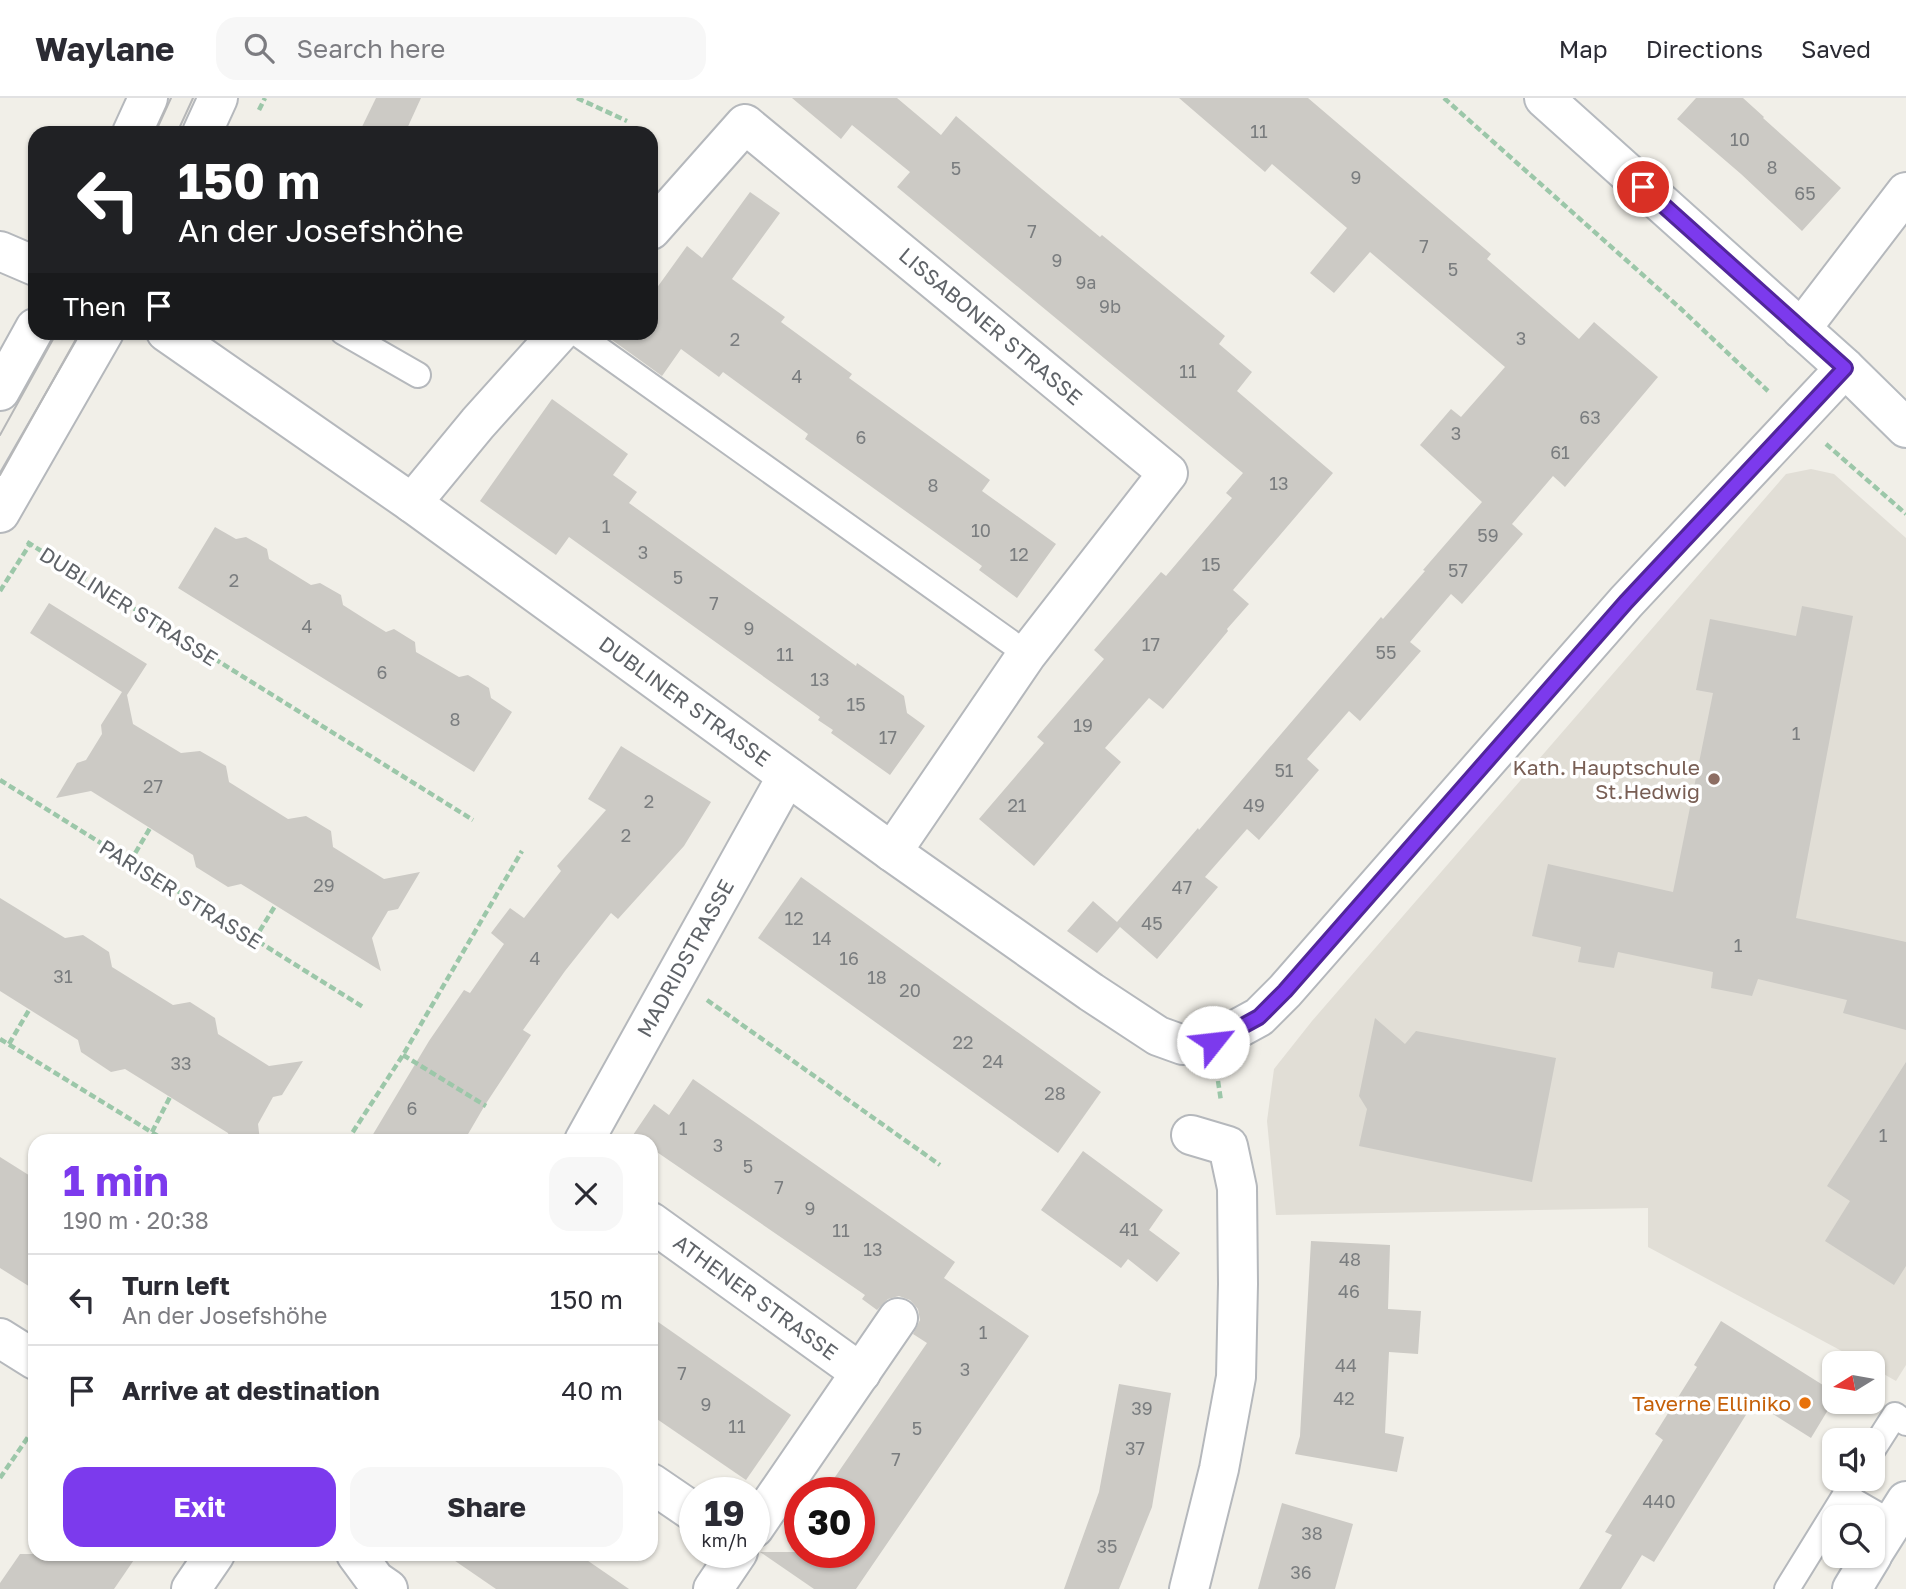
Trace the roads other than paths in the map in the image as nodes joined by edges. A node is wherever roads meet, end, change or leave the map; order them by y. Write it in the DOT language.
graph roads {
  1 [pos="148,98"];
  2 [pos="218,98"];
  3 [pos="1544,98"];
  4 [pos="135,126"];
  5 [pos="205,126"];
  6 [pos="1906,192"];
  7 [pos="658,222"];
  8 [pos="0,251"];
  9 [pos="28,263"];
  10 [pos="1801,329"];
  11 [pos="28,340"];
  12 [pos="100,340"];
  13 [pos="178,340"];
  14 [pos="357,340"];
  15 [pos="553,340"];
  16 [pos="586,340"];
  17 [pos="1845,368"];
  18 [pos="418,375"];
  19 [pos="0,391"];
  20 [pos="1906,428"];
  21 [pos="412,503"];
  22 [pos="10,525"];
  23 [pos="1027,654"];
  24 [pos="787,776"];
  25 [pos="892,852"];
  26 [pos="588,1134"];
  27 [pos="1191,1135"];
  28 [pos="658,1227"];
  29 [pos="898,1318"];
  30 [pos="0,1338"];
  31 [pos="28,1356"];
  32 [pos="860,1373"];
  33 [pos="1906,1423"];
  34 [pos="1885,1431"];
  35 [pos="658,1488"];
  36 [pos="1848,1491"];
  37 [pos="1858,1491"];
  38 [pos="679,1502"];
  39 [pos="770,1505"];
  40 [pos="1899,1512"];
  41 [pos="1885,1534"];
  42 [pos="210,1561"];
  43 [pos="361,1561"];
  44 [pos="727,1568"];
  45 [pos="1864,1568"];
  46 [pos="191,1589"];
  47 [pos="388,1589"];
  48 [pos="713,1589"];
  49 [pos="1189,1589"];
  50 [pos="1787,1589"];
  51 [pos="1852,1589"];
  1 -- 4 [label="street"];
  2 -- 5 [label="street"];
  3 -- 10 [label="street"];
  6 -- 10 [label="street"];
  7 -- 23 [label="street, LISSABONER STRASSE"];
  8 -- 9 [label="street"];
  10 -- 17 [label="street"];
  11 -- 19 [label="street"];
  12 -- 22 [label="street"];
  13 -- 21 [label="street, DUBLINER STRASSE"];
  14 -- 18 [label="lane"];
  15 -- 21 [label="street"];
  16 -- 23 [label="lane"];
  17 -- 20 [label="street"];
  17 -- 25 [label="street, DUBLINER STRASSE"];
  21 -- 24 [label="street, DUBLINER STRASSE"];
  23 -- 25 [label="street, LISSABONER STRASSE"];
  24 -- 25 [label="street, DUBLINER STRASSE"];
  24 -- 26 [label="street, MADRIDSTRASSE"];
  27 -- 49 [label="street"];
  28 -- 32 [label="street, ATHENER STRASSE"];
  29 -- 32 [label="street"];
  30 -- 31 [label="street"];
  32 -- 39 [label="street"];
  33 -- 34 [label="lane"];
  35 -- 38 [label="street"];
  36 -- 50 [label="lane"];
  37 -- 40 [label="lane"];
  40 -- 41 [label="street"];
  42 -- 46 [label="street"];
  43 -- 47 [label="street"];
  44 -- 48 [label="street"];
  45 -- 51 [label="street"];
}
